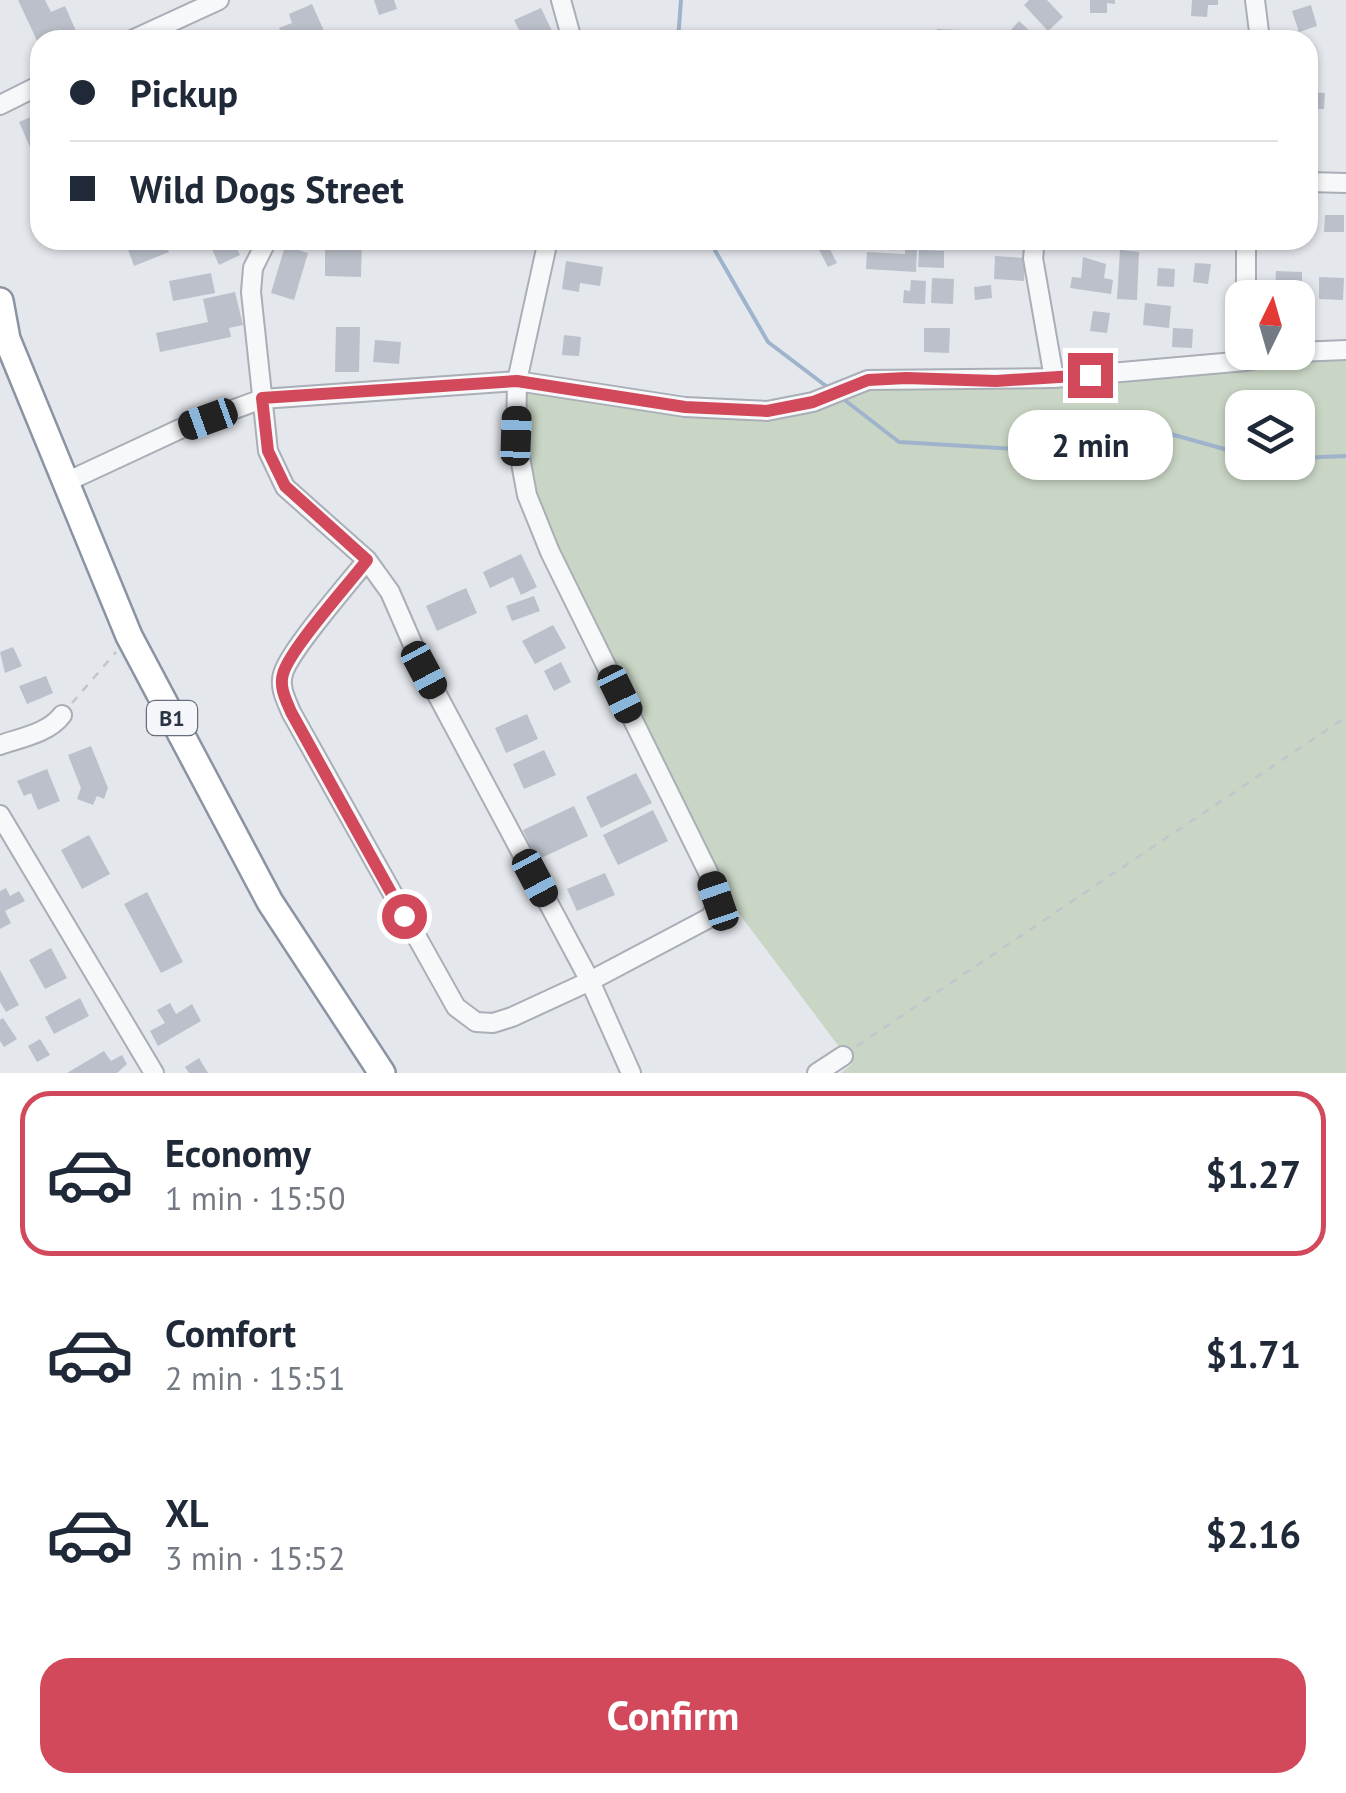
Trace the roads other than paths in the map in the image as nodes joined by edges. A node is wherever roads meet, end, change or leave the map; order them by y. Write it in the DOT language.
graph roads {
  1 [pos="219,0"];
  2 [pos="561,0"];
  3 [pos="1255,0"];
  4 [pos="154,30"];
  5 [pos="569,30"];
  6 [pos="1259,30"];
  7 [pos="30,90"];
  8 [pos="0,105"];
  9 [pos="1318,182"];
  10 [pos="1346,183"];
  11 [pos="260,250"];
  12 [pos="546,250"];
  13 [pos="1034,250"];
  14 [pos="1246,250"];
  15 [pos="1246,280"];
  16 [pos="0,301"];
  17 [pos="4,334"];
  18 [pos="1346,350"];
  19 [pos="1315,351"];
  20 [pos="1225,359"];
  21 [pos="1054,378"];
  22 [pos="517,381"];
  23 [pos="262,398"];
  24 [pos="64,483"];
  25 [pos="367,560"];
  26 [pos="62,715"];
  27 [pos="0,745"];
  28 [pos="0,815"];
  29 [pos="590,981"];
  30 [pos="843,1056"];
  31 [pos="154,1073"];
  32 [pos="382,1073"];
  33 [pos="631,1073"];
  34 [pos="817,1073"];
  1 -- 4 [label="street"];
  2 -- 5 [label="street"];
  3 -- 6 [label="street"];
  7 -- 8 [label="street"];
  9 -- 10 [label="street"];
  11 -- 23 [label="street"];
  12 -- 22 [label="street"];
  13 -- 21 [label="street"];
  14 -- 15 [label="street"];
  16 -- 17 [label="highway, B1"];
  17 -- 24 [label="highway, B1"];
  18 -- 19 [label="street"];
  20 -- 21 [label="street"];
  21 -- 22 [label="street"];
  22 -- 23 [label="street"];
  22 -- 29 [label="street"];
  23 -- 24 [label="street"];
  23 -- 25 [label="street"];
  24 -- 32 [label="highway, B1"];
  25 -- 29 [label="street"];
  25 -- 29 [label="street"];
  26 -- 27 [label="street"];
  28 -- 31 [label="street"];
  29 -- 33 [label="street"];
  30 -- 34 [label="street"];
}
